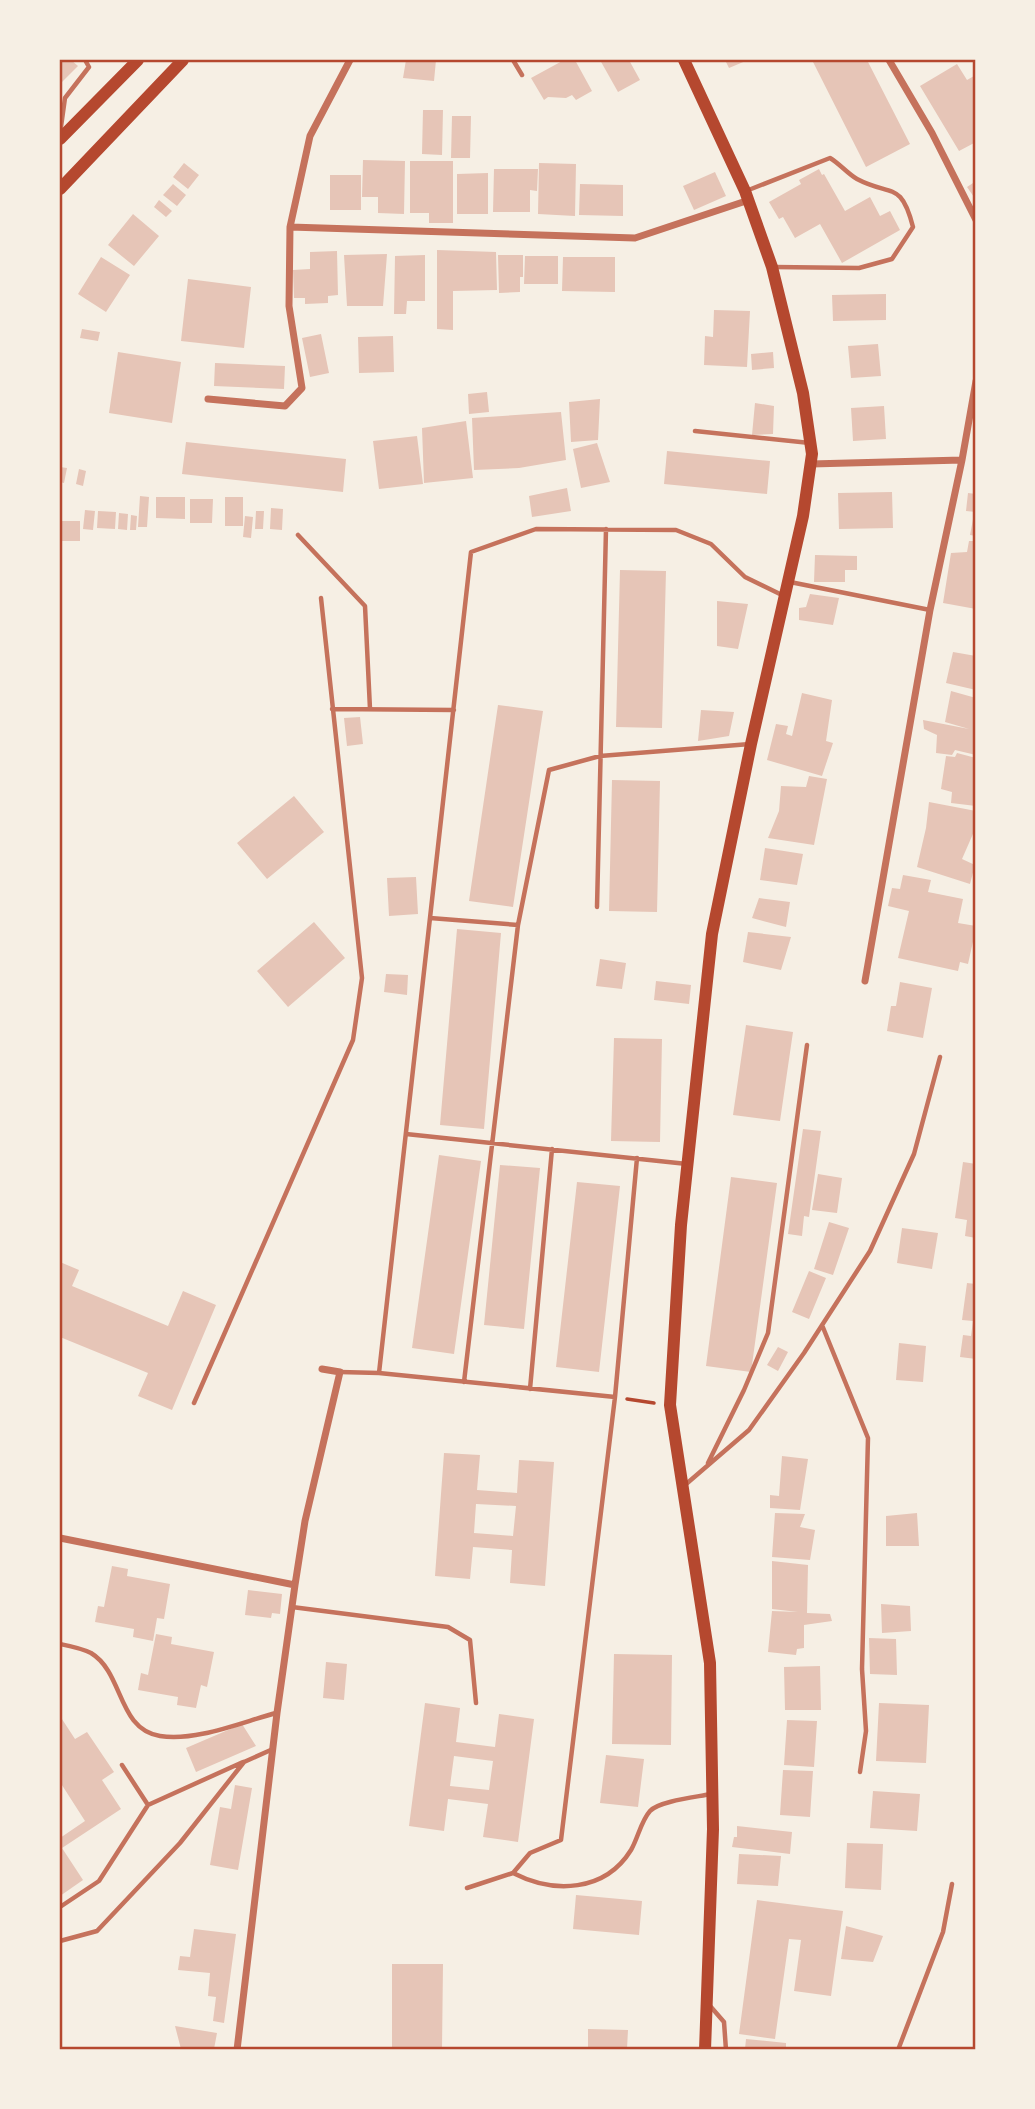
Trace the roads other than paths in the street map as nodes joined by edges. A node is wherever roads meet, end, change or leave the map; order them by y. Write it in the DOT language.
graph roads {
  1 [pos="85,60"];
  2 [pos="138,60"];
  3 [pos="183,60"];
  4 [pos="351,60"];
  5 [pos="513,60"];
  6 [pos="684,60"];
  7 [pos="889,60"];
  8 [pos="522,75"];
  9 [pos="60,139"];
  10 [pos="60,189"];
  11 [pos="747,195"];
  12 [pos="975,220"];
  13 [pos="290,227"];
  14 [pos="772,267"];
  15 [pos="975,381"];
  16 [pos="208,399"];
  17 [pos="695,431"];
  18 [pos="810,443"];
  19 [pos="962,460"];
  20 [pos="811,464"];
  21 [pos="606,529"];
  22 [pos="298,535"];
  23 [pos="789,581"];
  24 [pos="321,597"];
  25 [pos="785,597"];
  26 [pos="930,610"];
  27 [pos="332,709"];
  28 [pos="370,709"];
  29 [pos="454,710"];
  30 [pos="751,744"];
  31 [pos="600,755"];
  32 [pos="597,907"];
  33 [pos="430,918"];
  34 [pos="518,925"];
  35 [pos="865,981"];
  36 [pos="807,1045"];
  37 [pos="940,1057"];
  38 [pos="406,1134"];
  39 [pos="491,1143"];
  40 [pos="552,1149"];
  41 [pos="637,1158"];
  42 [pos="687,1164"];
  43 [pos="822,1325"];
  44 [pos="322,1368"];
  45 [pos="340,1372"];
  46 [pos="379,1373"];
  47 [pos="464,1382"];
  48 [pos="530,1389"];
  49 [pos="615,1398"];
  50 [pos="194,1403"];
  51 [pos="706,1467"];
  52 [pos="683,1487"];
  53 [pos="60,1538"];
  54 [pos="295,1585"];
  55 [pos="292,1607"];
  56 [pos="60,1644"];
  57 [pos="476,1703"];
  58 [pos="276,1713"];
  59 [pos="274,1748"];
  60 [pos="244,1762"];
  61 [pos="122,1765"];
  62 [pos="860,1772"];
  63 [pos="712,1794"];
  64 [pos="148,1804"];
  65 [pos="513,1873"];
  66 [pos="952,1884"];
  67 [pos="467,1888"];
  68 [pos="60,1907"];
  69 [pos="60,1941"];
  70 [pos="708,2003"];
  71 [pos="237,2049"];
  72 [pos="705,2049"];
  73 [pos="726,2049"];
  74 [pos="898,2049"];
  1 -- 9 [label="lane"];
  2 -- 9 [label="main road"];
  3 -- 10 [label="main road"];
  4 -- 13 [label="street"];
  5 -- 8 [label="lane"];
  6 -- 11 [label="main road"];
  7 -- 12 [label="street"];
  11 -- 13 [label="street"];
  11 -- 14 [label="main road"];
  11 -- 14 [label="lane"];
  13 -- 16 [label="street"];
  14 -- 18 [label="main road"];
  15 -- 19 [label="street"];
  17 -- 18 [label="lane"];
  18 -- 20 [label="main road"];
  19 -- 20 [label="street"];
  19 -- 26 [label="street"];
  20 -- 23 [label="main road"];
  21 -- 25 [label="lane"];
  21 -- 29 [label="lane"];
  21 -- 31 [label="lane"];
  22 -- 28 [label="lane"];
  23 -- 25 [label="main road"];
  23 -- 26 [label="lane"];
  24 -- 27 [label="lane"];
  25 -- 30 [label="main road"];
  26 -- 35 [label="street"];
  27 -- 28 [label="lane"];
  27 -- 50 [label="lane"];
  28 -- 29 [label="lane"];
  29 -- 33 [label="lane"];
  30 -- 31 [label="lane"];
  30 -- 42 [label="main road"];
  31 -- 32 [label="lane"];
  31 -- 34 [label="lane"];
  33 -- 34 [label="lane"];
  33 -- 38 [label="lane"];
  34 -- 39 [label="lane"];
  36 -- 51 [label="lane"];
  37 -- 43 [label="lane"];
  38 -- 39 [label="lane"];
  38 -- 46 [label="lane"];
  39 -- 40 [label="lane"];
  39 -- 47 [label="lane"];
  40 -- 41 [label="lane"];
  40 -- 48 [label="lane"];
  41 -- 42 [label="lane"];
  41 -- 49 [label="lane"];
  42 -- 52 [label="main road"];
  43 -- 51 [label="lane"];
  43 -- 62 [label="lane"];
  44 -- 45 [label="street"];
  45 -- 46 [label="lane"];
  45 -- 54 [label="street"];
  46 -- 47 [label="lane"];
  47 -- 48 [label="lane"];
  48 -- 49 [label="lane"];
  49 -- 65 [label="lane"];
  51 -- 52 [label="lane"];
  52 -- 63 [label="main road"];
  53 -- 54 [label="street"];
  54 -- 55 [label="street"];
  55 -- 57 [label="lane"];
  55 -- 58 [label="street"];
  56 -- 58 [label="lane"];
  58 -- 59 [label="street"];
  59 -- 60 [label="lane"];
  59 -- 71 [label="street"];
  60 -- 64 [label="lane"];
  60 -- 69 [label="lane"];
  61 -- 64 [label="lane"];
  63 -- 65 [label="lane"];
  63 -- 70 [label="main road"];
  64 -- 68 [label="lane"];
  65 -- 67 [label="lane"];
  66 -- 74 [label="lane"];
  70 -- 72 [label="main road"];
  70 -- 73 [label="lane"];
}
